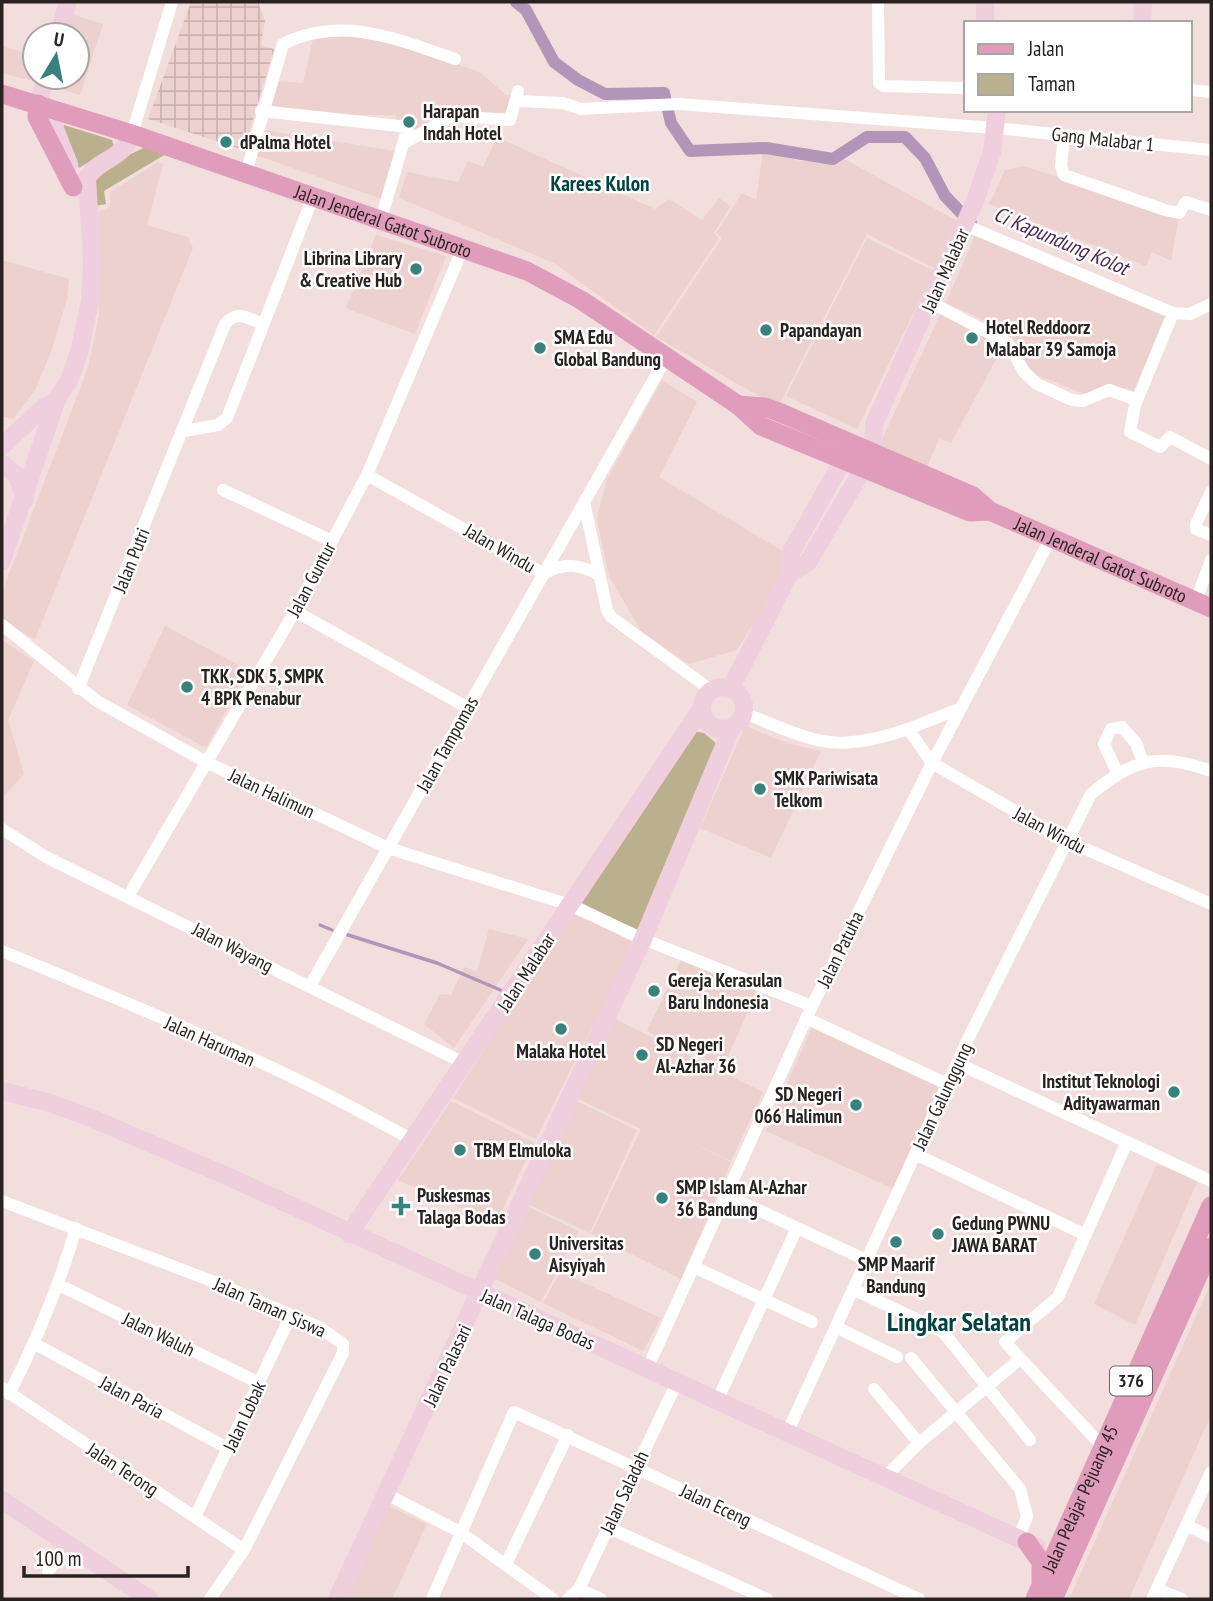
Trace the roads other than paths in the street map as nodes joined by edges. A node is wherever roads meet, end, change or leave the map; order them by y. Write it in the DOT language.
graph roads {
  1 [pos="68,2"];
  2 [pos="172,2"];
  3 [pos="863,2"];
  4 [pos="985,2"];
  5 [pos="1143,2"];
  6 [pos="878,3"];
  7 [pos="62,21"];
  8 [pos="985,21"];
  9 [pos="1142,21"];
  10 [pos="455,60"];
  11 [pos="964,88"];
  12 [pos="1192,90"];
  13 [pos="44,91"];
  14 [pos="1211,92"];
  15 [pos="2,94"];
  16 [pos="42,105"];
  17 [pos="261,111"];
  18 [pos="996,119"];
  19 [pos="132,134"];
  20 [pos="1064,135"];
  21 [pos="404,143"];
  22 [pos="1211,150"];
  23 [pos="246,173"];
  24 [pos="73,187"];
  25 [pos="313,197"];
  26 [pos="1211,210"];
  27 [pos="381,219"];
  28 [pos="965,225"];
  29 [pos="463,248"];
  30 [pos="930,302"];
  31 [pos="1211,303"];
  32 [pos="1173,313"];
  33 [pos="262,324"];
  34 [pos="666,358"];
  35 [pos="58,396"];
  36 [pos="1137,400"];
  37 [pos="874,424"];
  38 [pos="184,431"];
  39 [pos="2,446"];
  40 [pos="848,452"];
  41 [pos="1210,454"];
  42 [pos="868,460"];
  43 [pos="2,463"];
  44 [pos="367,475"];
  45 [pos="223,490"];
  46 [pos="1211,492"];
  47 [pos="25,499"];
  48 [pos="584,502"];
  49 [pos="1211,535"];
  50 [pos="1051,538"];
  51 [pos="332,541"];
  52 [pos="1211,560"];
  53 [pos="2,561"];
  54 [pos="544,574"];
  55 [pos="789,574"];
  56 [pos="599,575"];
  57 [pos="1204,604"];
  58 [pos="295,611"];
  59 [pos="2,625"];
  60 [pos="78,688"];
  61 [pos="731,688"];
  62 [pos="711,690"];
  63 [pos="468,708"];
  64 [pos="702,708"];
  65 [pos="961,708"];
  66 [pos="744,713"];
  67 [pos="732,727"];
  68 [pos="908,729"];
  69 [pos="206,762"];
  70 [pos="1143,762"];
  71 [pos="932,763"];
  72 [pos="1211,771"];
  73 [pos="1117,772"];
  74 [pos="2,829"];
  75 [pos="1065,841"];
  76 [pos="388,848"];
  77 [pos="129,895"];
  78 [pos="1211,904"];
  79 [pos="570,905"];
  80 [pos="643,939"];
  81 [pos="2,951"];
  82 [pos="310,986"];
  83 [pos="809,1012"];
  84 [pos="957,1063"];
  85 [pos="466,1064"];
  86 [pos="947,1084"];
  87 [pos="2,1091"];
  88 [pos="414,1140"];
  89 [pos="1126,1144"];
  90 [pos="915,1154"];
  91 [pos="1211,1181"];
  92 [pos="726,1195"];
  93 [pos="2,1201"];
  94 [pos="1211,1206"];
  95 [pos="76,1228"];
  96 [pos="797,1228"];
  97 [pos="349,1234"];
  98 [pos="1086,1235"];
  99 [pos="1211,1247"];
  100 [pos="866,1260"];
  101 [pos="694,1267"];
  102 [pos="59,1286"];
  103 [pos="853,1289"];
  104 [pos="480,1293"];
  105 [pos="764,1299"];
  106 [pos="291,1315"];
  107 [pos="812,1322"];
  108 [pos="836,1327"];
  109 [pos="35,1344"];
  110 [pos="897,1357"];
  111 [pos="912,1358"];
  112 [pos="1020,1359"];
  113 [pos="647,1368"];
  114 [pos="677,1382"];
  115 [pos="259,1383"];
  116 [pos="986,1388"];
  117 [pos="874,1389"];
  118 [pos="5,1391"];
  119 [pos="717,1401"];
  120 [pos="957,1412"];
  121 [pos="787,1433"];
  122 [pos="568,1435"];
  123 [pos="1030,1440"];
  124 [pos="919,1443"];
  125 [pos="1102,1446"];
  126 [pos="229,1449"];
  127 [pos="636,1468"];
  128 [pos="1211,1472"];
  129 [pos="884,1478"];
  130 [pos="388,1495"];
  131 [pos="2,1500"];
  132 [pos="195,1517"];
  133 [pos="1186,1525"];
  134 [pos="607,1527"];
  135 [pos="1064,1531"];
  136 [pos="460,1532"];
  137 [pos="1211,1537"];
  138 [pos="1023,1540"];
  139 [pos="66,1545"];
  140 [pos="244,1550"];
  141 [pos="1061,1560"];
  142 [pos="506,1564"];
  143 [pos="48,1572"];
  144 [pos="579,1589"];
  145 [pos="1155,1594"];
  146 [pos="1043,1595"];
  147 [pos="149,1599"];
  148 [pos="210,1599"];
  149 [pos="337,1599"];
  150 [pos="432,1599"];
  151 [pos="553,1599"];
  152 [pos="568,1599"];
  153 [pos="601,1599"];
  154 [pos="767,1599"];
  155 [pos="919,1599"];
  156 [pos="1182,1599"];
  1 -- 7 [label="street"];
  2 -- 19 [label="street"];
  3 -- 6 [label="street"];
  4 -- 8 [label="street"];
  5 -- 9 [label="street"];
  6 -- 11 [label="street"];
  10 -- 17 [label="street"];
  12 -- 14 [label="street"];
  13 -- 16 [label="street"];
  15 -- 16 [label="main road, Jalan Jenderal Gatot Subroto"];
  16 -- 19 [label="main road, Jalan Jenderal Gatot Subroto"];
  16 -- 24 [label="main road"];
  17 -- 21 [label="street"];
  17 -- 23 [label="street"];
  18 -- 20 [label="street, Gang Malabar 1"];
  18 -- 21 [label="street, Gang Malabar 1"];
  18 -- 28 [label="street, Jalan Malabar"];
  19 -- 23 [label="main road, Jalan Jenderal Gatot Subroto"];
  19 -- 35 [label="street"];
  20 -- 22 [label="street, Gang Malabar 1"];
  20 -- 26 [label="street"];
  21 -- 27 [label="street"];
  23 -- 25 [label="main road, Jalan Jenderal Gatot Subroto"];
  24 -- 35 [label="street"];
  25 -- 27 [label="main road, Jalan Jenderal Gatot Subroto"];
  25 -- 33 [label="street"];
  27 -- 29 [label="main road, Jalan Jenderal Gatot Subroto"];
  28 -- 30 [label="street, Jalan Malabar"];
  28 -- 32 [label="street"];
  29 -- 34 [label="main road, Jalan Jenderal Gatot Subroto"];
  29 -- 44 [label="street, Jalan Guntur"];
  30 -- 36 [label="street"];
  30 -- 37 [label="street, Jalan Malabar"];
  31 -- 32 [label="street"];
  32 -- 36 [label="street"];
  33 -- 38 [label="street"];
  33 -- 38 [label="street, Jalan Putri"];
  34 -- 40 [label="main road, Jalan Jenderal Gatot Subroto"];
  34 -- 48 [label="street, Jalan Tampomas"];
  35 -- 39 [label="street"];
  35 -- 47 [label="street"];
  36 -- 41 [label="street"];
  37 -- 40 [label="street, Jalan Malabar"];
  37 -- 42 [label="street, Jalan Malabar"];
  38 -- 60 [label="street, Jalan Putri"];
  40 -- 42 [label="main road, Jalan Jenderal Gatot Subroto"];
  40 -- 55 [label="street, Jalan Malabar"];
  42 -- 50 [label="main road, Jalan Jenderal Gatot Subroto"];
  42 -- 55 [label="street, Jalan Malabar"];
  43 -- 47 [label="street"];
  44 -- 51 [label="street, Jalan Guntur"];
  44 -- 54 [label="street, Jalan Windu"];
  45 -- 51 [label="street"];
  46 -- 49 [label="street"];
  47 -- 53 [label="street"];
  48 -- 54 [label="street, Jalan Tampomas"];
  48 -- 56 [label="street"];
  50 -- 57 [label="main road, Jalan Jenderal Gatot Subroto"];
  50 -- 65 [label="street, Jalan Patuha"];
  51 -- 58 [label="street, Jalan Guntur"];
  52 -- 57 [label="street"];
  54 -- 56 [label="street, Jalan Windu"];
  54 -- 63 [label="street, Jalan Tampomas"];
  55 -- 61 [label="street, Jalan Malabar"];
  56 -- 62 [label="street"];
  58 -- 63 [label="street"];
  58 -- 69 [label="street, Jalan Guntur"];
  59 -- 60 [label="street, Jalan Halimun"];
  60 -- 69 [label="street, Jalan Halimun"];
  61 -- 62 [label="street"];
  61 -- 66 [label="street"];
  62 -- 64 [label="street"];
  63 -- 76 [label="street, Jalan Tampomas"];
  64 -- 67 [label="street"];
  64 -- 79 [label="street, Jalan Malabar"];
  65 -- 68 [label="street"];
  65 -- 71 [label="street, Jalan Patuha"];
  66 -- 67 [label="street"];
  66 -- 68 [label="street"];
  67 -- 80 [label="street"];
  68 -- 71 [label="street, Jalan Windu"];
  69 -- 76 [label="street, Jalan Halimun"];
  69 -- 77 [label="street, Jalan Guntur"];
  70 -- 72 [label="street, Jalan Galunggung"];
  70 -- 73 [label="street, Jalan Galunggung"];
  70 -- 73 [label="street"];
  71 -- 75 [label="street, Jalan Windu"];
  71 -- 83 [label="street, Jalan Patuha"];
  73 -- 75 [label="street, Jalan Galunggung"];
  74 -- 77 [label="street, Jalan Wayang"];
  75 -- 78 [label="street, Jalan Windu"];
  75 -- 84 [label="street, Jalan Galunggung"];
  76 -- 79 [label="street, Jalan Halimun"];
  76 -- 82 [label="street, Jalan Tampomas"];
  77 -- 82 [label="street, Jalan Wayang"];
  79 -- 80 [label="street, Jalan Halimun"];
  79 -- 85 [label="street, Jalan Malabar"];
  80 -- 83 [label="street, Jalan Halimun"];
  80 -- 104 [label="street, Jalan Palasari"];
  81 -- 88 [label="street, Jalan Haruman"];
  82 -- 85 [label="street, Jalan Wayang"];
  83 -- 86 [label="street, Jalan Halimun"];
  83 -- 92 [label="street, Jalan Patuha"];
  84 -- 86 [label="street, Jalan Galunggung"];
  84 -- 89 [label="street"];
  85 -- 88 [label="street, Jalan Malabar"];
  86 -- 90 [label="street, Jalan Galunggung"];
  87 -- 97 [label="street, Jalan Talaga Bodas"];
  88 -- 97 [label="street, Jalan Malabar"];
  89 -- 91 [label="street"];
  89 -- 98 [label="street"];
  90 -- 98 [label="street"];
  90 -- 100 [label="street, Jalan Galunggung"];
  92 -- 96 [label="street"];
  92 -- 101 [label="street, Jalan Patuha"];
  93 -- 95 [label="street, Jalan Taman Siswa"];
  94 -- 125 [label="main road, Jalan Pelajar Pejuang 45 / 376"];
  95 -- 102 [label="street"];
  95 -- 106 [label="street, Jalan Taman Siswa"];
  96 -- 100 [label="street"];
  96 -- 105 [label="street"];
  97 -- 104 [label="street, Jalan Talaga Bodas"];
  98 -- 112 [label="street"];
  99 -- 141 [label="main road, Jalan Pelajar Pejuang 45 / 376"];
  100 -- 103 [label="street, Jalan Galunggung"];
  101 -- 105 [label="street"];
  101 -- 113 [label="street, Jalan Patuha"];
  102 -- 109 [label="street"];
  102 -- 115 [label="street, Jalan Waluh"];
  103 -- 108 [label="street, Jalan Galunggung"];
  103 -- 116 [label="street"];
  104 -- 113 [label="street, Jalan Talaga Bodas"];
  104 -- 130 [label="street, Jalan Palasari"];
  105 -- 107 [label="street"];
  105 -- 119 [label="street"];
  106 -- 115 [label="street, Jalan Lobak"];
  106 -- 140 [label="street, Jalan Taman Siswa"];
  108 -- 110 [label="street"];
  108 -- 121 [label="street, Jalan Galunggung"];
  109 -- 118 [label="street"];
  109 -- 126 [label="street, Jalan Paria"];
  111 -- 120 [label="street"];
  112 -- 116 [label="street"];
  112 -- 125 [label="street"];
  113 -- 114 [label="street, Jalan Talaga Bodas"];
  114 -- 119 [label="street, Jalan Talaga Bodas"];
  114 -- 127 [label="street, Jalan Saladah"];
  115 -- 126 [label="street, Jalan Lobak"];
  116 -- 120 [label="street"];
  116 -- 123 [label="street"];
  117 -- 124 [label="street"];
  118 -- 132 [label="street, Jalan Terong"];
  119 -- 121 [label="street, Jalan Talaga Bodas"];
  120 -- 124 [label="street"];
  120 -- 138 [label="street"];
  121 -- 129 [label="street, Jalan Talaga Bodas"];
  122 -- 127 [label="street, Jalan Eceng"];
  122 -- 136 [label="street, Jalan Eceng"];
  122 -- 142 [label="street"];
  124 -- 129 [label="street"];
  125 -- 135 [label="main road, Jalan Pelajar Pejuang 45 / 376"];
  126 -- 132 [label="street, Jalan Lobak"];
  127 -- 134 [label="street, Jalan Saladah"];
  127 -- 155 [label="street, Jalan Eceng"];
  128 -- 133 [label="street"];
  129 -- 138 [label="street, Jalan Talaga Bodas"];
  130 -- 136 [label="street"];
  130 -- 149 [label="street, Jalan Palasari"];
  131 -- 139 [label="street"];
  132 -- 140 [label="street, Jalan Terong"];
  133 -- 137 [label="street"];
  133 -- 145 [label="street"];
  134 -- 144 [label="street, Jalan Saladah"];
  134 -- 154 [label="street"];
  135 -- 138 [label="main road"];
  135 -- 141 [label="main road, Jalan Pelajar Pejuang 45 / 376"];
  136 -- 142 [label="street"];
  136 -- 150 [label="street"];
  138 -- 141 [label="street, Jalan Talaga Bodas"];
  138 -- 146 [label="main road"];
  139 -- 143 [label="street"];
  139 -- 147 [label="street"];
  140 -- 148 [label="street, Jalan Taman Siswa"];
  141 -- 146 [label="main road, Jalan Pelajar Pejuang 45 / 376"];
  142 -- 151 [label="street"];
  144 -- 152 [label="street, Jalan Saladah"];
  144 -- 153 [label="street"];
  145 -- 156 [label="street"];
}
